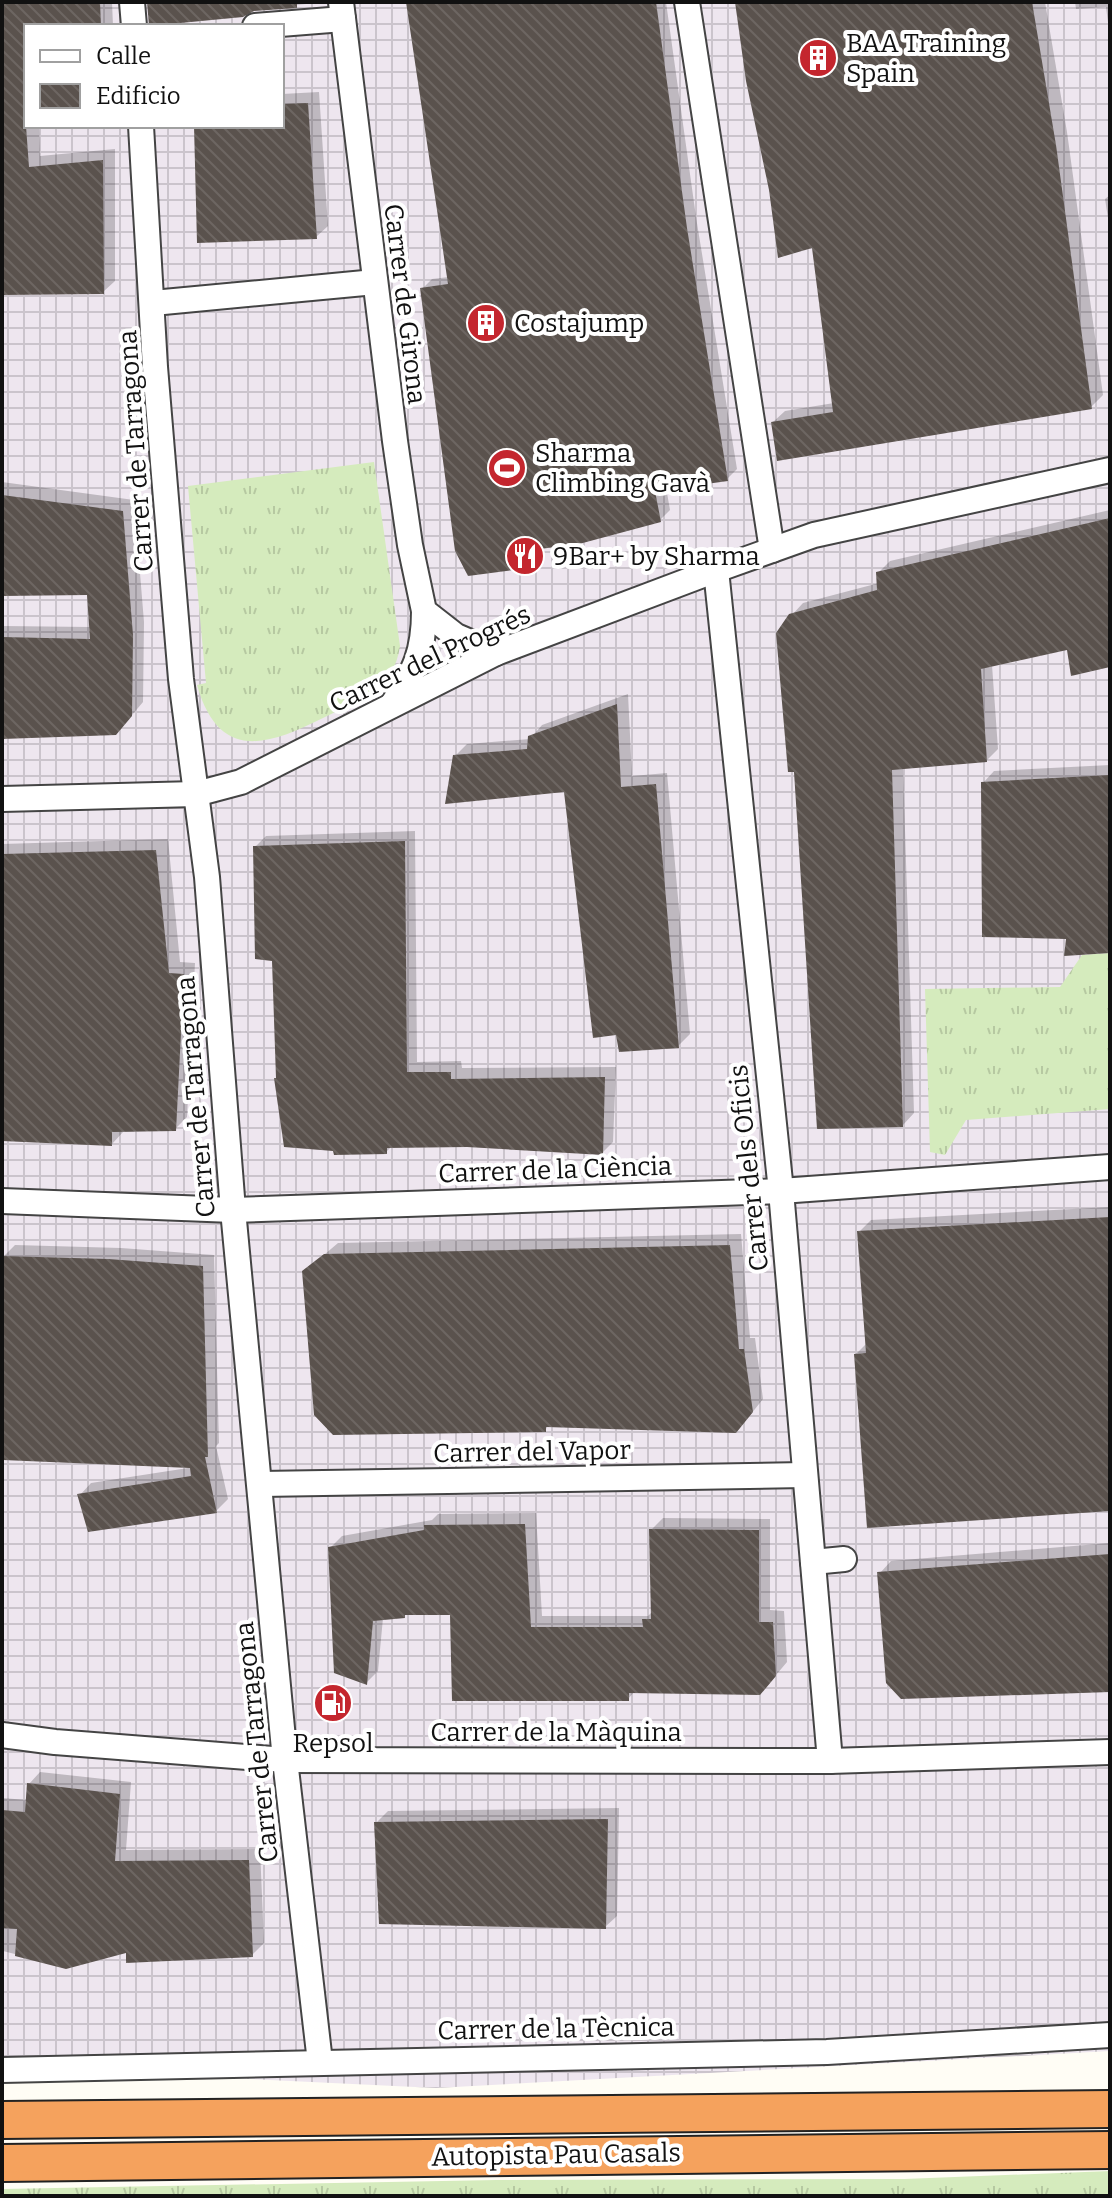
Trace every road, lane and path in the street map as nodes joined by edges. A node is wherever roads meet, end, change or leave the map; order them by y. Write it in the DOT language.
graph roads {
  1 [pos="132,2"];
  2 [pos="687,2"];
  3 [pos="342,10"];
  4 [pos="134,24"];
  5 [pos="266,24"];
  6 [pos="141,128"];
  7 [pos="375,282"];
  8 [pos="153,303"];
  9 [pos="1110,470"];
  10 [pos="772,550"];
  11 [pos="716,570"];
  12 [pos="424,611"];
  13 [pos="496,653"];
  14 [pos="392,705"];
  15 [pos="196,794"];
  16 [pos="2,799"];
  17 [pos="1110,1167"];
  18 [pos="781,1191"];
  19 [pos="2,1201"];
  20 [pos="233,1210"];
  21 [pos="805,1475"];
  22 [pos="261,1484"];
  23 [pos="844,1559"];
  24 [pos="813,1562"];
  25 [pos="2,1735"];
  26 [pos="1110,1752"];
  27 [pos="285,1760"];
  28 [pos="830,1761"];
  29 [pos="1110,2035"];
  30 [pos="320,2062"];
  31 [pos="2,2070"];
  32 [pos="1110,2109"];
  33 [pos="2,2120"];
  34 [pos="1110,2150"];
  35 [pos="2,2163"];
  1 -- 4 [label="street"];
  2 -- 10 [label="street"];
  3 -- 5 [label="street"];
  3 -- 7 [label="street, Carrer de Girona"];
  6 -- 8 [label="street, Carrer de Tarragona"];
  7 -- 8 [label="street"];
  7 -- 12 [label="street, Carrer de Girona"];
  8 -- 15 [label="street, Carrer de Tarragona"];
  9 -- 10 [label="street, Carrer del Progrés"];
  10 -- 11 [label="street, Carrer del Progrés"];
  11 -- 13 [label="street, Carrer del Progrés"];
  11 -- 18 [label="street, Carrer dels Oficis"];
  12 -- 13 [label="street"];
  12 -- 14 [label="street, Carrer de Girona"];
  13 -- 14 [label="street, Carrer del Progrés"];
  14 -- 15 [label="street, Carrer del Progrés"];
  15 -- 16 [label="street, Carrer del Progrés"];
  15 -- 20 [label="street, Carrer de Tarragona"];
  17 -- 18 [label="street, Carrer de la Ciència"];
  18 -- 20 [label="street, Carrer de la Ciència"];
  18 -- 21 [label="street, Carrer dels Oficis"];
  19 -- 20 [label="street, Carrer de la Ciència"];
  20 -- 22 [label="street, Carrer de Tarragona"];
  21 -- 22 [label="street, Carrer del Vapor"];
  21 -- 24 [label="street, Carrer dels Oficis"];
  22 -- 27 [label="street, Carrer de Tarragona"];
  23 -- 24 [label="street"];
  24 -- 28 [label="street, Carrer dels Oficis"];
  25 -- 27 [label="street, Carrer de la Màquina"];
  26 -- 28 [label="street, Carrer de la Màquina"];
  27 -- 28 [label="street, Carrer de la Màquina"];
  27 -- 30 [label="street, Carrer de Tarragona"];
  29 -- 30 [label="street, Carrer de la Tècnica"];
  30 -- 31 [label="street, Carrer de la Tècnica"];
  32 -- 33 [label="highway, Autopista Pau Casals"];
  34 -- 35 [label="highway, Autopista Pau Casals"];
}
